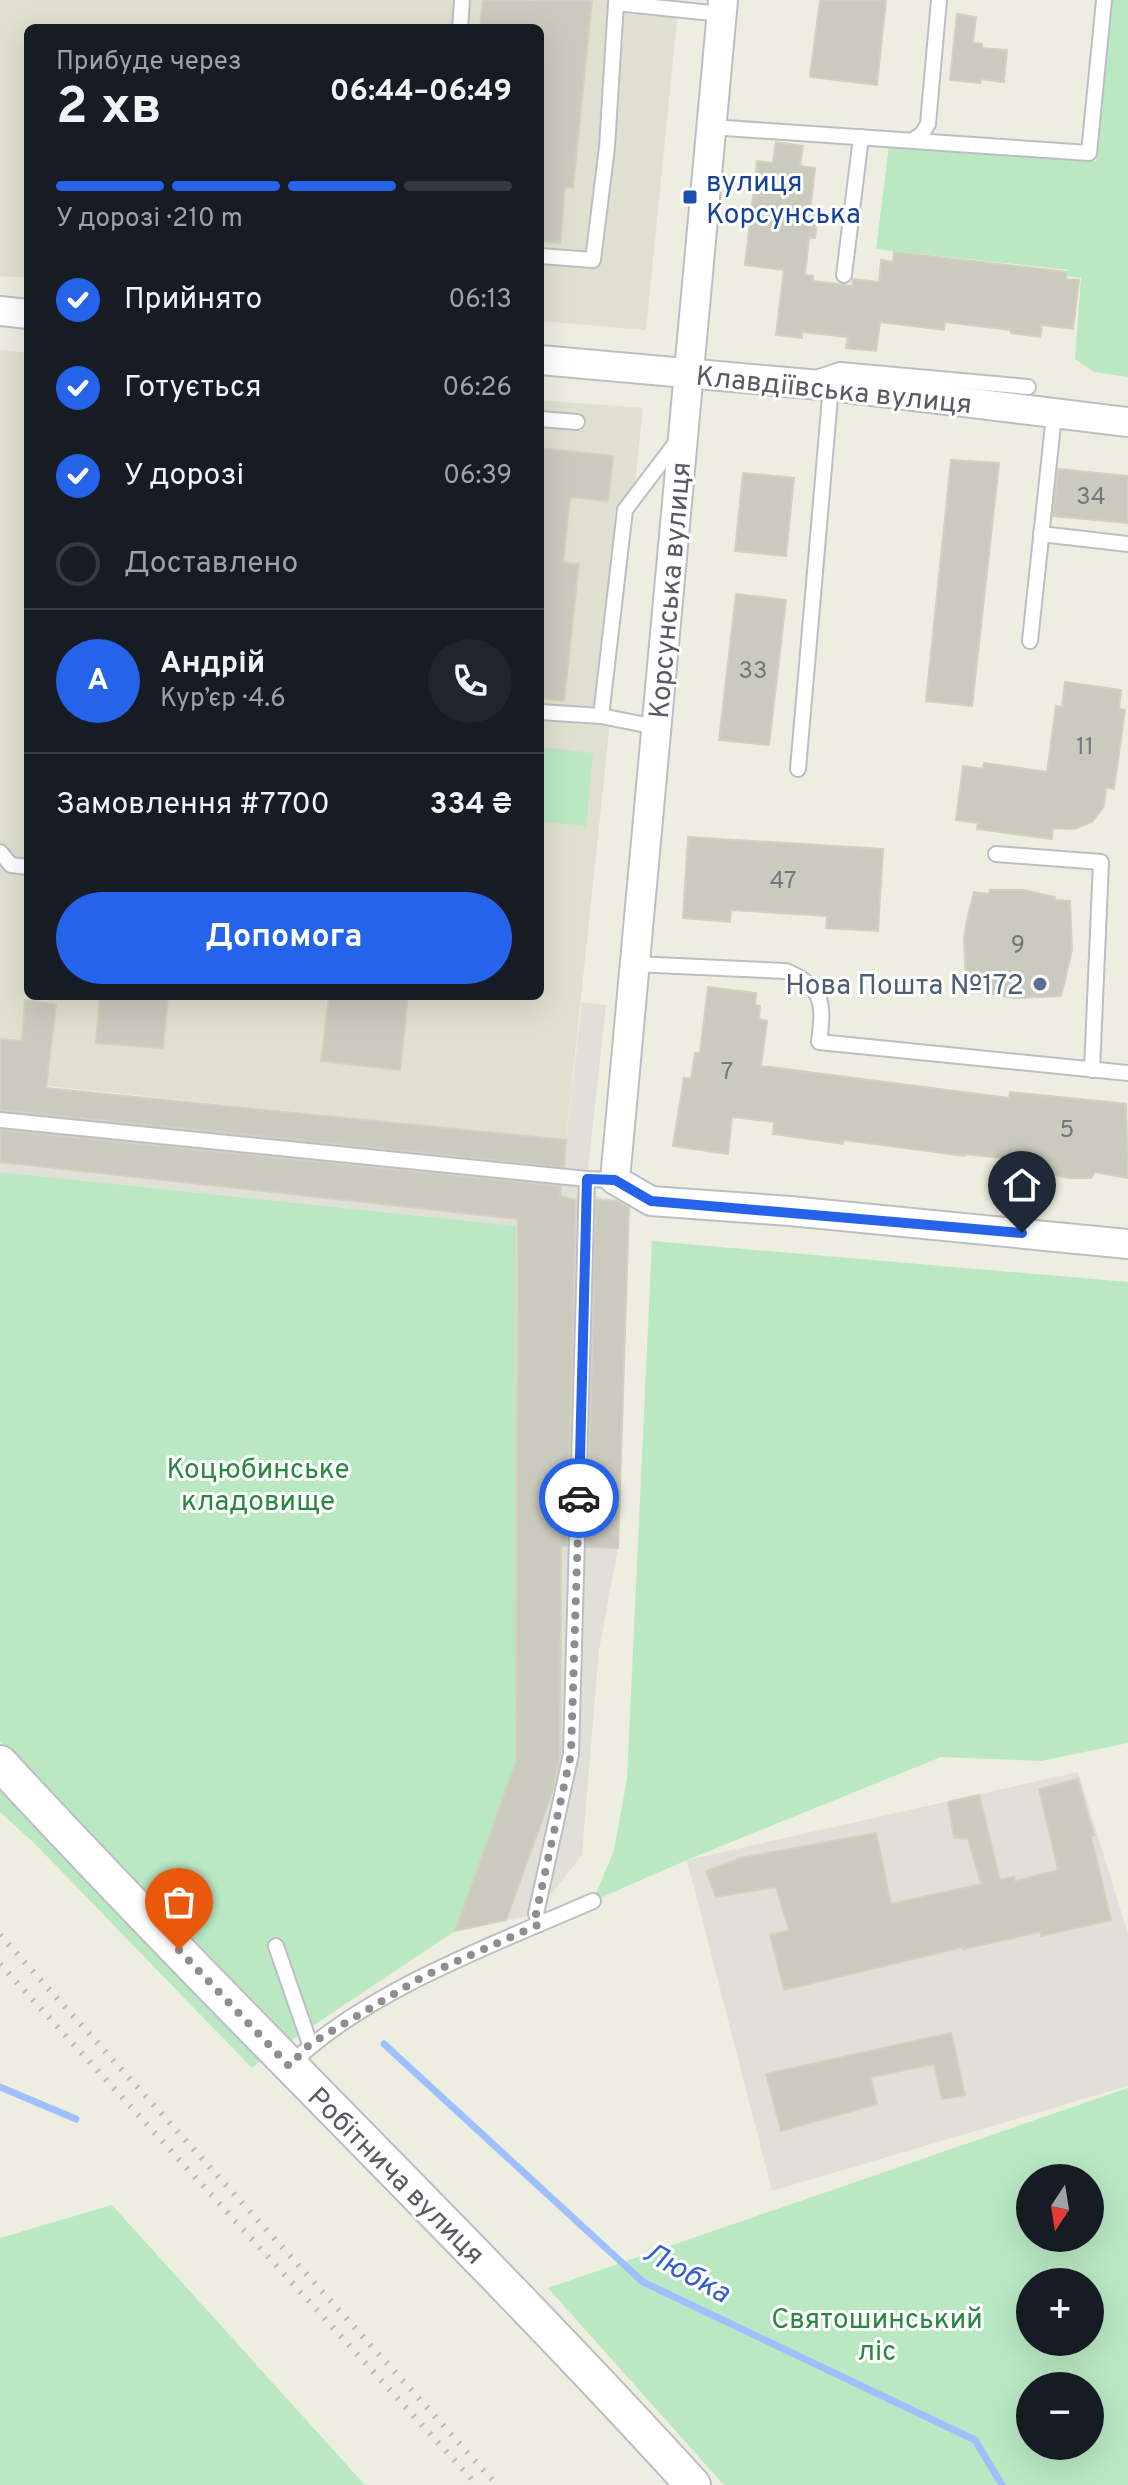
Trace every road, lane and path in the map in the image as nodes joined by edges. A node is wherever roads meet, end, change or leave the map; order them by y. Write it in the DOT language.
graph roads {
  1 [pos="462,0"];
  2 [pos="939,0"];
  3 [pos="1104,0"];
  4 [pos="722,7"];
  5 [pos="460,24"];
  6 [pos="711,127"];
  7 [pos="861,137"];
  8 [pos="913,140"];
  9 [pos="544,256"];
  10 [pos="844,275"];
  11 [pos="0,311"];
  12 [pos="24,314"];
  13 [pos="544,360"];
  14 [pos="688,373"];
  15 [pos="800,384"];
  16 [pos="831,386"];
  17 [pos="1028,387"];
  18 [pos="1054,415"];
  19 [pos="544,419"];
  20 [pos="577,422"];
  21 [pos="1128,422"];
  22 [pos="683,433"];
  23 [pos="1041,534"];
  24 [pos="1128,544"];
  25 [pos="1030,641"];
  26 [pos="544,712"];
  27 [pos="601,716"];
  28 [pos="656,727"];
  29 [pos="798,769"];
  30 [pos="0,852"];
  31 [pos="996,854"];
  32 [pos="24,867"];
  33 [pos="635,964"];
  34 [pos="1092,1070"];
  35 [pos="1128,1073"];
  36 [pos="0,1120"];
  37 [pos="587,1179"];
  38 [pos="615,1180"];
  39 [pos="1128,1244"];
  40 [pos="0,1763"];
  41 [pos="593,1901"];
  42 [pos="540,1924"];
  43 [pos="276,1946"];
  44 [pos="300,2055"];
  45 [pos="693,2485"];
  1 -- 5 [label="lane"];
  2 -- 8 [label="lane"];
  3 -- 8 [label="lane"];
  4 -- 6 [label="street, Корсунська вулиця"];
  4 -- 9 [label="lane"];
  6 -- 7 [label="lane"];
  6 -- 14 [label="street, Корсунська вулиця"];
  7 -- 8 [label="lane"];
  7 -- 10 [label="lane"];
  11 -- 12 [label="street"];
  13 -- 14 [label="street, Клавдіївська вулиця"];
  14 -- 15 [label="street, Клавдіївська вулиця"];
  14 -- 22 [label="street, Корсунська вулиця"];
  15 -- 16 [label="street, Клавдіївська вулиця"];
  15 -- 17 [label="lane"];
  16 -- 18 [label="street, Клавдіївська вулиця"];
  16 -- 29 [label="lane"];
  18 -- 21 [label="street, Клавдіївська вулиця"];
  18 -- 23 [label="lane"];
  19 -- 20 [label="lane"];
  22 -- 27 [label="lane"];
  22 -- 28 [label="street, Корсунська вулиця"];
  23 -- 24 [label="lane"];
  23 -- 25 [label="lane"];
  26 -- 27 [label="lane"];
  27 -- 28 [label="lane"];
  28 -- 33 [label="street, Корсунська вулиця"];
  30 -- 32 [label="lane"];
  31 -- 34 [label="lane"];
  33 -- 34 [label="lane"];
  33 -- 38 [label="street, Корсунська вулиця"];
  34 -- 35 [label="lane"];
  36 -- 37 [label="lane"];
  37 -- 38 [label="lane"];
  37 -- 42 [label="lane"];
  38 -- 39 [label="street"];
  40 -- 44 [label="street, Робітнича вулиця"];
  41 -- 42 [label="lane"];
  42 -- 44 [label="lane"];
  43 -- 44 [label="lane"];
  44 -- 45 [label="street, Робітнича вулиця"];
}
